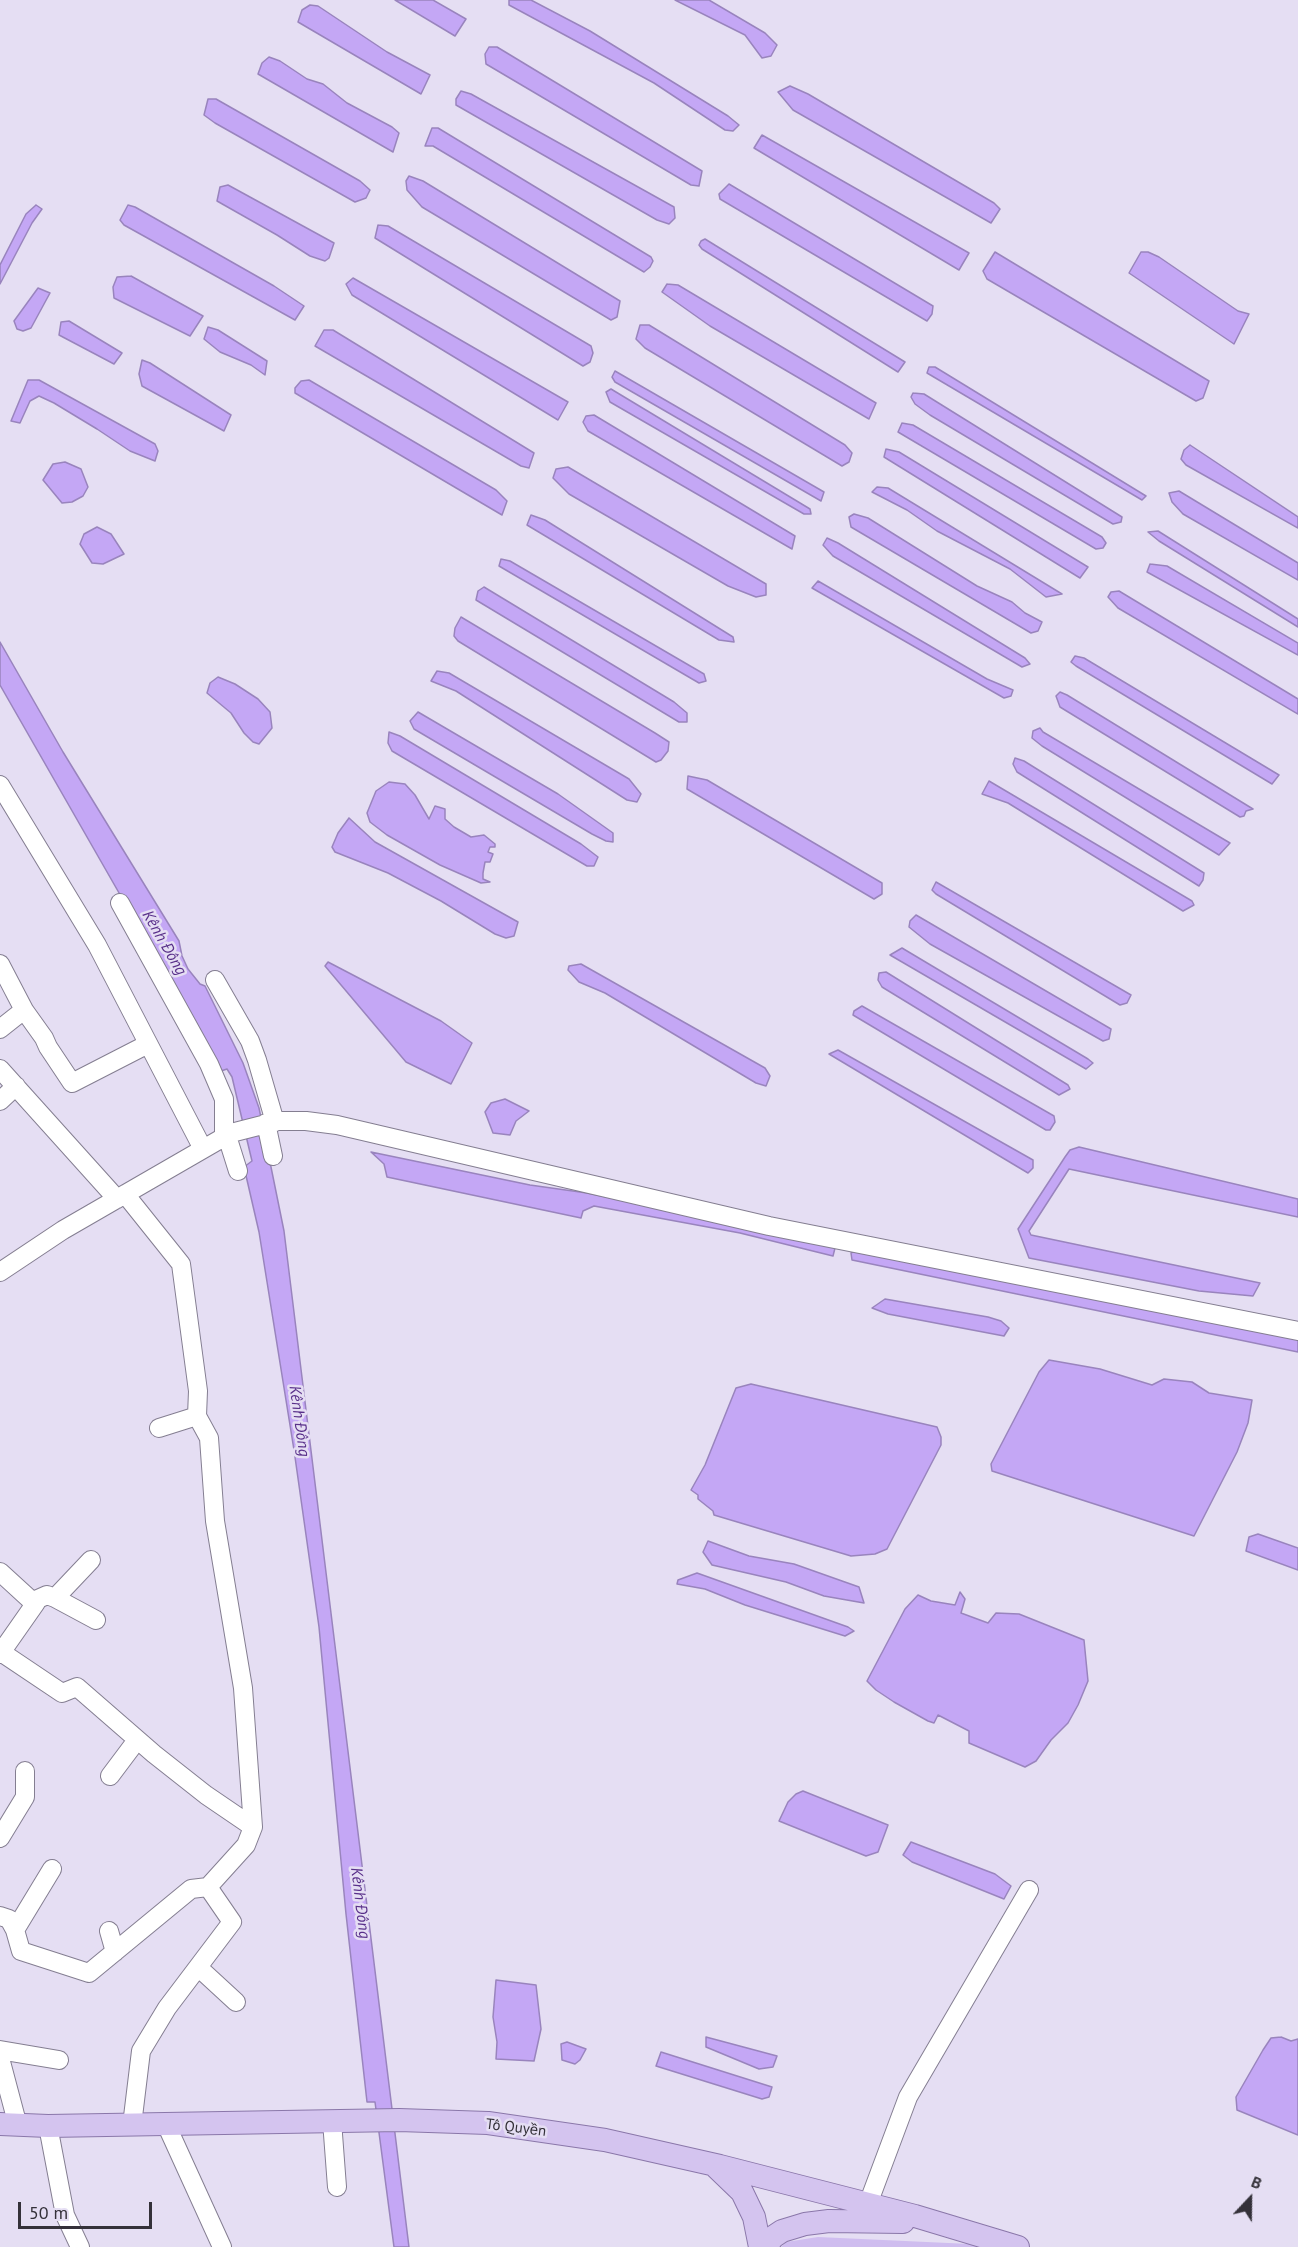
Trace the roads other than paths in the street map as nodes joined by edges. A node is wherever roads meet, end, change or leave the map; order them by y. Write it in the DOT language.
graph roads {
  1 [pos="0,785"];
  2 [pos="120,903"];
  3 [pos="0,964"];
  4 [pos="215,980"];
  5 [pos="24,1011"];
  6 [pos="0,1029"];
  7 [pos="148,1044"];
  8 [pos="0,1069"];
  9 [pos="16,1086"];
  10 [pos="0,1101"];
  11 [pos="270,1123"];
  12 [pos="227,1135"];
  13 [pos="203,1149"];
  14 [pos="273,1156"];
  15 [pos="238,1171"];
  16 [pos="121,1196"];
  17 [pos="0,1272"];
  18 [pos="1298,1331"];
  19 [pos="197,1416"];
  20 [pos="159,1428"];
  21 [pos="91,1560"];
  22 [pos="0,1572"];
  23 [pos="55,1598"];
  24 [pos="35,1604"];
  25 [pos="96,1620"];
  26 [pos="1,1653"];
  27 [pos="137,1740"];
  28 [pos="25,1771"];
  29 [pos="110,1776"];
  30 [pos="254,1827"];
  31 [pos="0,1838"];
  32 [pos="52,1869"];
  33 [pos="208,1887"];
  34 [pos="1029,1890"];
  35 [pos="0,1916"];
  36 [pos="15,1930"];
  37 [pos="109,1931"];
  38 [pos="115,1952"];
  39 [pos="198,1967"];
  40 [pos="236,2002"];
  41 [pos="0,2050"];
  42 [pos="0,2058"];
  43 [pos="59,2060"];
  44 [pos="339,2121"];
  45 [pos="166,2124"];
  46 [pos="9,2125"];
  47 [pos="132,2125"];
  48 [pos="48,2126"];
  49 [pos="711,2164"];
  50 [pos="338,2187"];
  51 [pos="868,2204"];
  52 [pos="941,2223"];
  53 [pos="80,2247"];
  54 [pos="222,2247"];
  55 [pos="760,2247"];
  56 [pos="766,2247"];
  57 [pos="1018,2247"];
  1 -- 7 [label="street"];
  2 -- 12 [label="street"];
  3 -- 5 [label="street"];
  4 -- 11 [label="street"];
  5 -- 6 [label="street"];
  5 -- 7 [label="street"];
  7 -- 13 [label="street"];
  8 -- 9 [label="street"];
  9 -- 10 [label="street"];
  9 -- 16 [label="street"];
  11 -- 12 [label="street"];
  11 -- 14 [label="street"];
  11 -- 18 [label="street"];
  12 -- 13 [label="street"];
  12 -- 15 [label="street"];
  13 -- 16 [label="street"];
  16 -- 17 [label="street"];
  16 -- 19 [label="street"];
  19 -- 20 [label="street"];
  19 -- 30 [label="street"];
  21 -- 23 [label="street"];
  22 -- 24 [label="street"];
  23 -- 24 [label="street"];
  23 -- 25 [label="street"];
  24 -- 26 [label="street"];
  26 -- 27 [label="street"];
  27 -- 29 [label="street"];
  27 -- 30 [label="street"];
  28 -- 31 [label="street"];
  30 -- 33 [label="street"];
  32 -- 36 [label="street"];
  33 -- 38 [label="street"];
  33 -- 39 [label="street"];
  34 -- 51 [label="street"];
  35 -- 36 [label="street"];
  36 -- 38 [label="street"];
  37 -- 38 [label="street"];
  39 -- 40 [label="street"];
  39 -- 47 [label="street"];
  41 -- 43 [label="street"];
  42 -- 46 [label="street"];
  44 -- 45 [label="main road, Tô Quyền"];
  44 -- 49 [label="main road, Tô Quyền"];
  44 -- 50 [label="street"];
  45 -- 47 [label="main road, Tô Quyền"];
  45 -- 54 [label="street"];
  46 -- 48 [label="main road, Tô Quyền"];
  47 -- 48 [label="main road, Tô Quyền"];
  48 -- 53 [label="street"];
  49 -- 51 [label="main road, Tô Quyền"];
  49 -- 55 [label="main road"];
  51 -- 52 [label="main road, Tô Quyền"];
  52 -- 56 [label="main road"];
  52 -- 57 [label="main road, Tô Quyền"];
}
